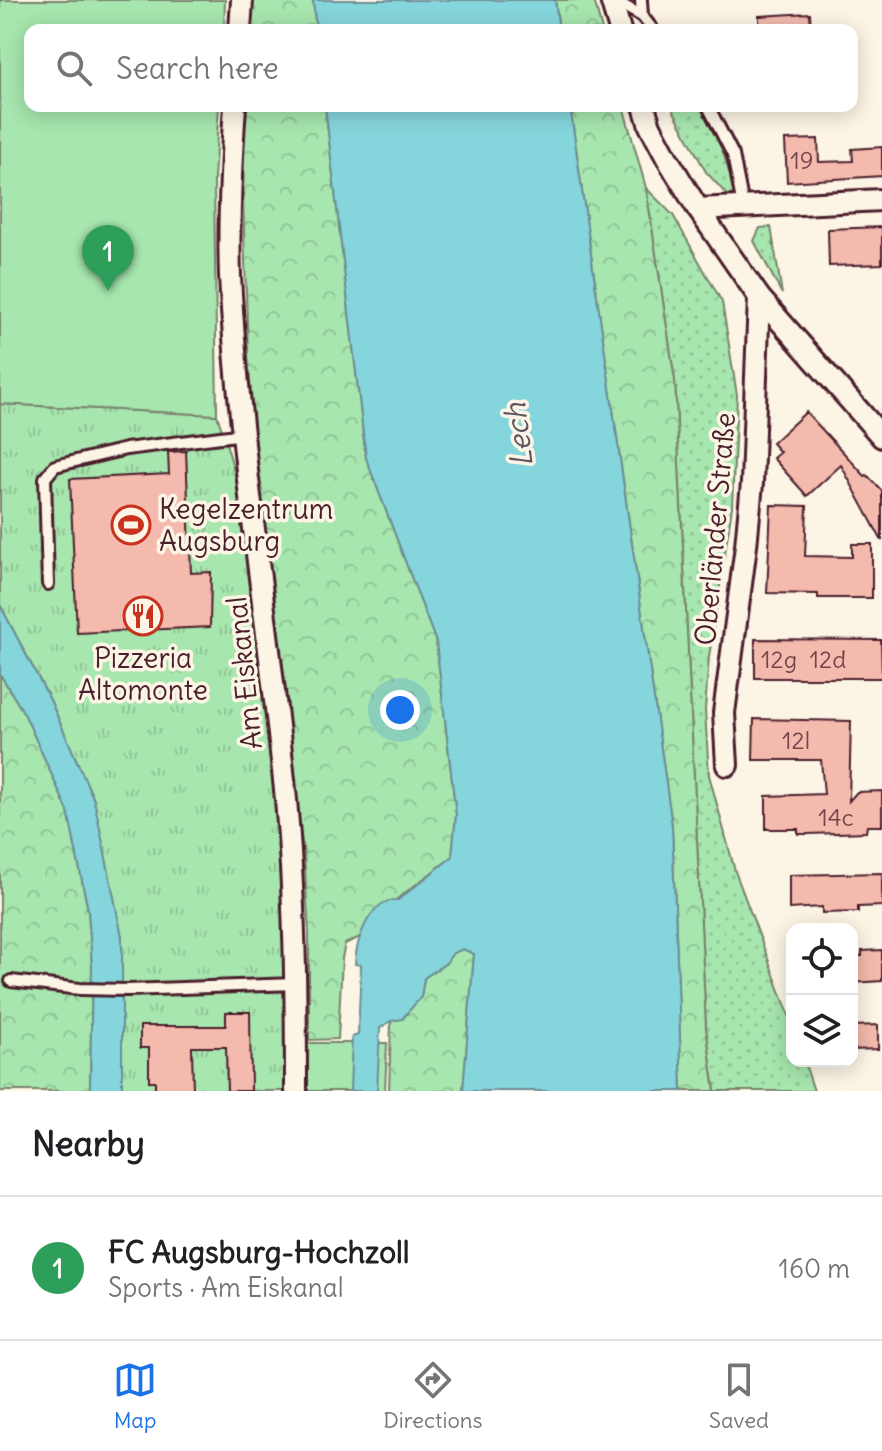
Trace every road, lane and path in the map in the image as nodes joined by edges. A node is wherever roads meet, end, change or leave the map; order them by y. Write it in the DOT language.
graph roads {
  1 [pos="242,0"];
  2 [pos="612,0"];
  3 [pos="641,0"];
  4 [pos="642,16"];
  5 [pos="240,24"];
  6 [pos="618,24"];
  7 [pos="648,24"];
  8 [pos="235,112"];
  9 [pos="646,112"];
  10 [pos="711,112"];
  11 [pos="882,200"];
  12 [pos="743,206"];
  13 [pos="698,209"];
  14 [pos="759,297"];
  15 [pos="244,434"];
  16 [pos="882,437"];
  17 [pos="48,584"];
  18 [pos="727,765"];
  19 [pos="11,981"];
  20 [pos="296,984"];
  21 [pos="296,1091"];
  1 -- 5 [label="street"];
  2 -- 4 [label="lane"];
  2 -- 6 [label="street"];
  3 -- 4 [label="lane"];
  4 -- 7 [label="lane"];
  8 -- 15 [label="street, Am Eiskanal"];
  9 -- 13 [label="street"];
  10 -- 12 [label="lane"];
  11 -- 12 [label="street"];
  12 -- 13 [label="street"];
  13 -- 14 [label="street"];
  14 -- 16 [label="street"];
  14 -- 18 [label="street, Oberländer Straße"];
  15 -- 17 [label="lane"];
  15 -- 20 [label="street, Am Eiskanal"];
  19 -- 20 [label="lane"];
  20 -- 21 [label="street, Am Eiskanal"];
}
